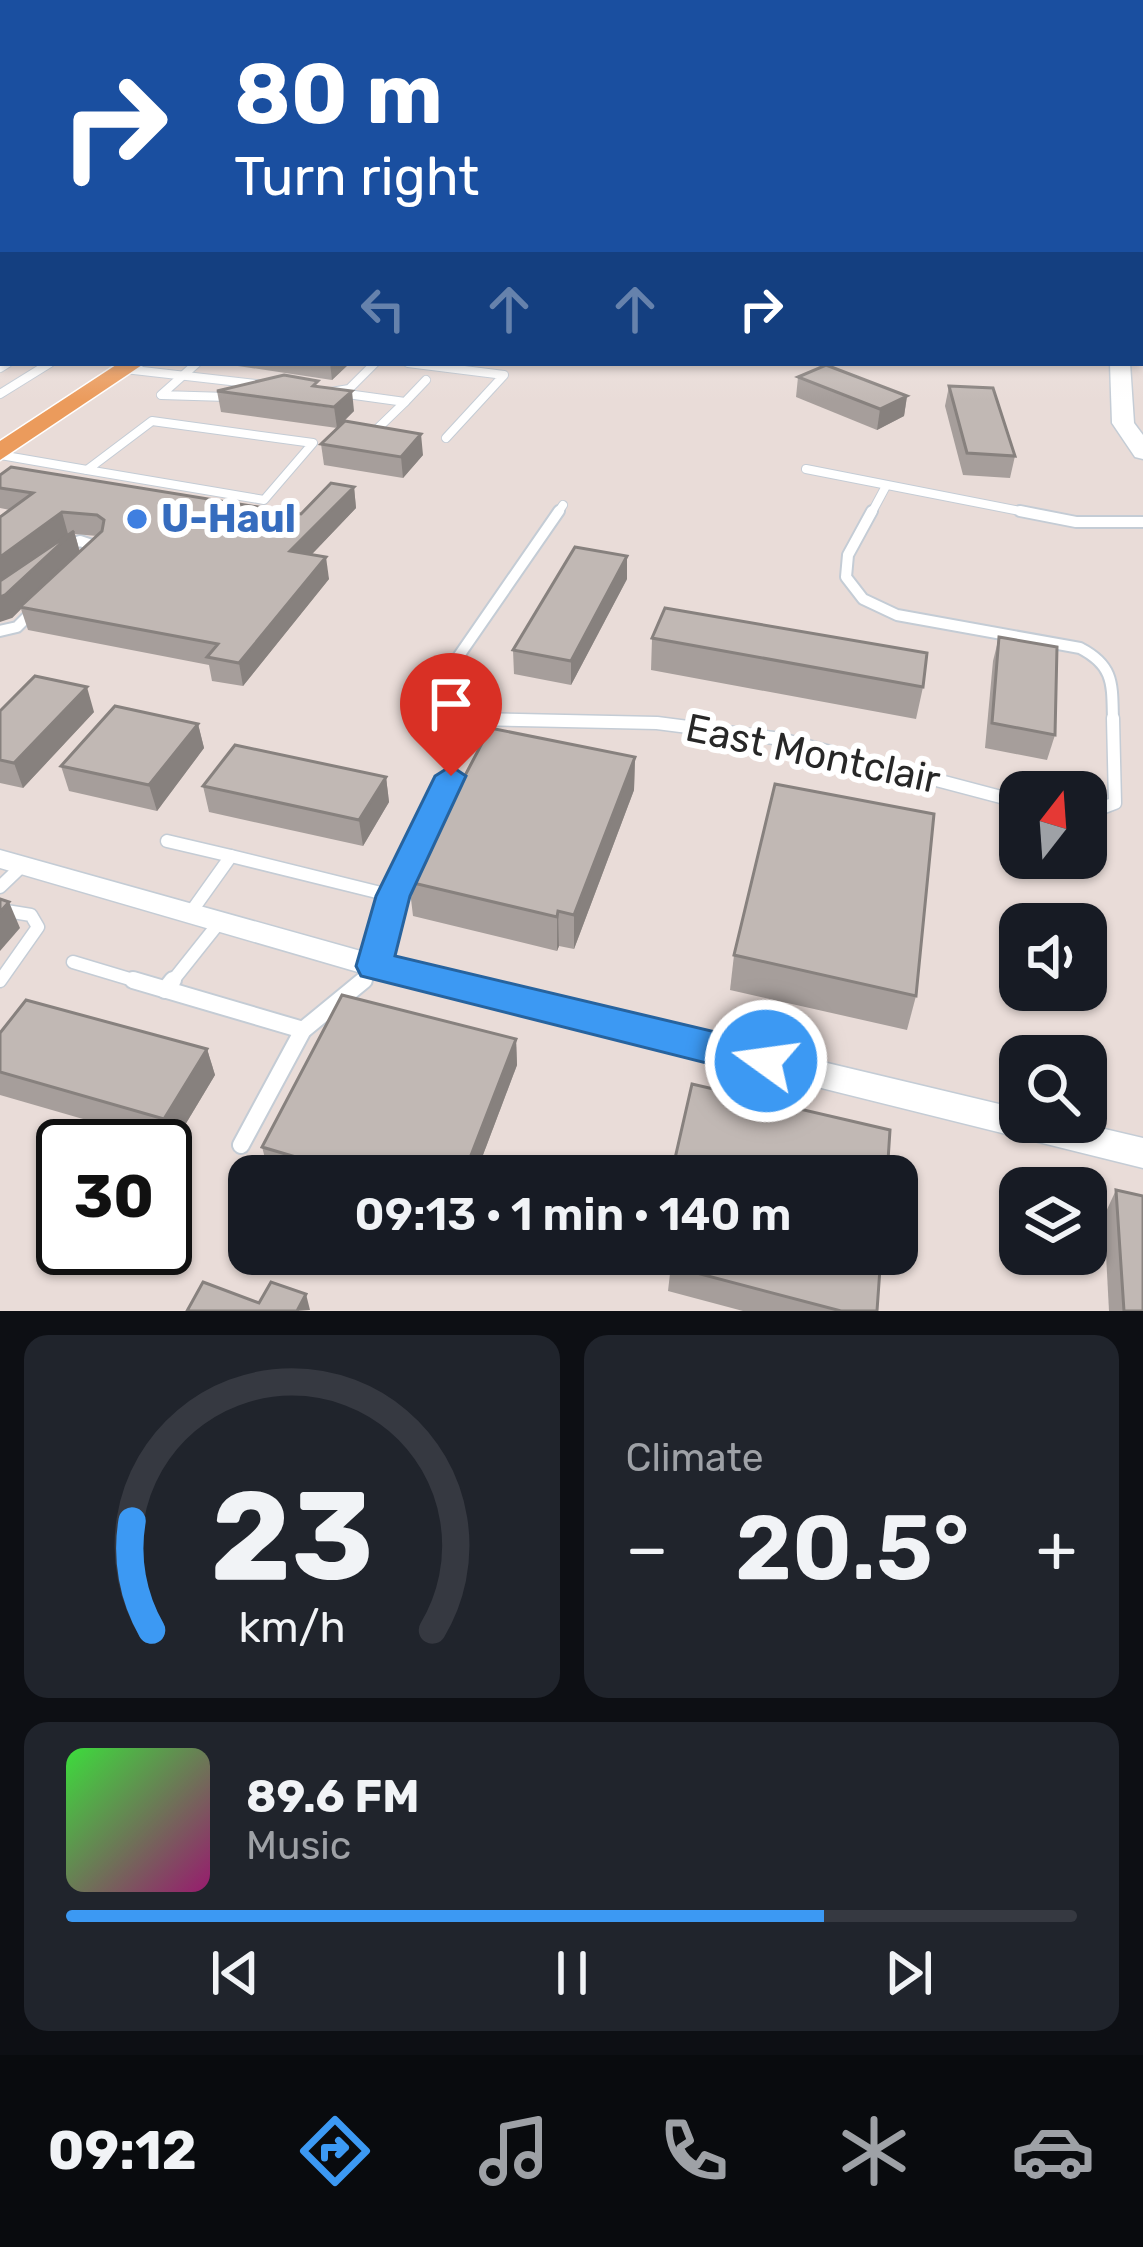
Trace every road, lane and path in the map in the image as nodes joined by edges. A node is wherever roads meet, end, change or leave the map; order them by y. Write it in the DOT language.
graph roads {
  1 [pos="45,366"];
  2 [pos="126,366"];
  3 [pos="132,366"];
  4 [pos="192,366"];
  5 [pos="372,366"];
  6 [pos="432,366"];
  7 [pos="1120,366"];
  8 [pos="179,375"];
  9 [pos="426,380"];
  10 [pos="244,382"];
  11 [pos="279,386"];
  12 [pos="313,390"];
  13 [pos="330,392"];
  14 [pos="0,394"];
  15 [pos="405,402"];
  16 [pos="376,430"];
  17 [pos="446,438"];
  18 [pos="1143,452"];
  19 [pos="0,453"];
  20 [pos="806,469"];
  21 [pos="85,471"];
  22 [pos="886,486"];
  23 [pos="563,505"];
  24 [pos="1143,522"];
  25 [pos="52,557"];
  26 [pos="84,565"];
  27 [pos="51,596"];
  28 [pos="0,631"];
  29 [pos="451,776"];
  30 [pos="999,796"];
  31 [pos="1107,806"];
  32 [pos="167,842"];
  33 [pos="231,856"];
  34 [pos="12,862"];
  35 [pos="0,887"];
  36 [pos="393,896"];
  37 [pos="0,910"];
  38 [pos="203,919"];
  39 [pos="73,962"];
  40 [pos="374,966"];
  41 [pos="0,982"];
  42 [pos="165,990"];
  43 [pos="303,1030"];
  44 [pos="242,1145"];
  45 [pos="1143,1153"];
  1 -- 14 [label="lane"];
  2 -- 19 [label="main road"];
  3 -- 8 [label="lane"];
  4 -- 8 [label="lane"];
  5 -- 13 [label="lane"];
  6 -- 17 [label="lane"];
  7 -- 18 [label="street"];
  8 -- 10 [label="lane"];
  8 -- 10 [label="lane"];
  9 -- 15 [label="lane"];
  10 -- 11 [label="lane"];
  12 -- 13 [label="lane"];
  13 -- 15 [label="lane"];
  15 -- 16 [label="lane"];
  19 -- 21 [label="lane"];
  20 -- 22 [label="lane"];
  21 -- 21 [label="lane"];
  22 -- 24 [label="lane"];
  22 -- 31 [label="lane"];
  23 -- 30 [label="lane, East Montclair"];
  25 -- 26 [label="lane"];
  27 -- 28 [label="lane"];
  29 -- 36 [label="lane"];
  32 -- 33 [label="lane"];
  33 -- 36 [label="lane"];
  33 -- 38 [label="lane"];
  34 -- 35 [label="lane"];
  34 -- 38 [label="street"];
  36 -- 40 [label="lane"];
  37 -- 41 [label="lane"];
  38 -- 40 [label="street"];
  38 -- 42 [label="lane"];
  39 -- 42 [label="lane"];
  40 -- 43 [label="lane"];
  40 -- 45 [label="street"];
  42 -- 43 [label="lane"];
  43 -- 44 [label="lane"];
}
